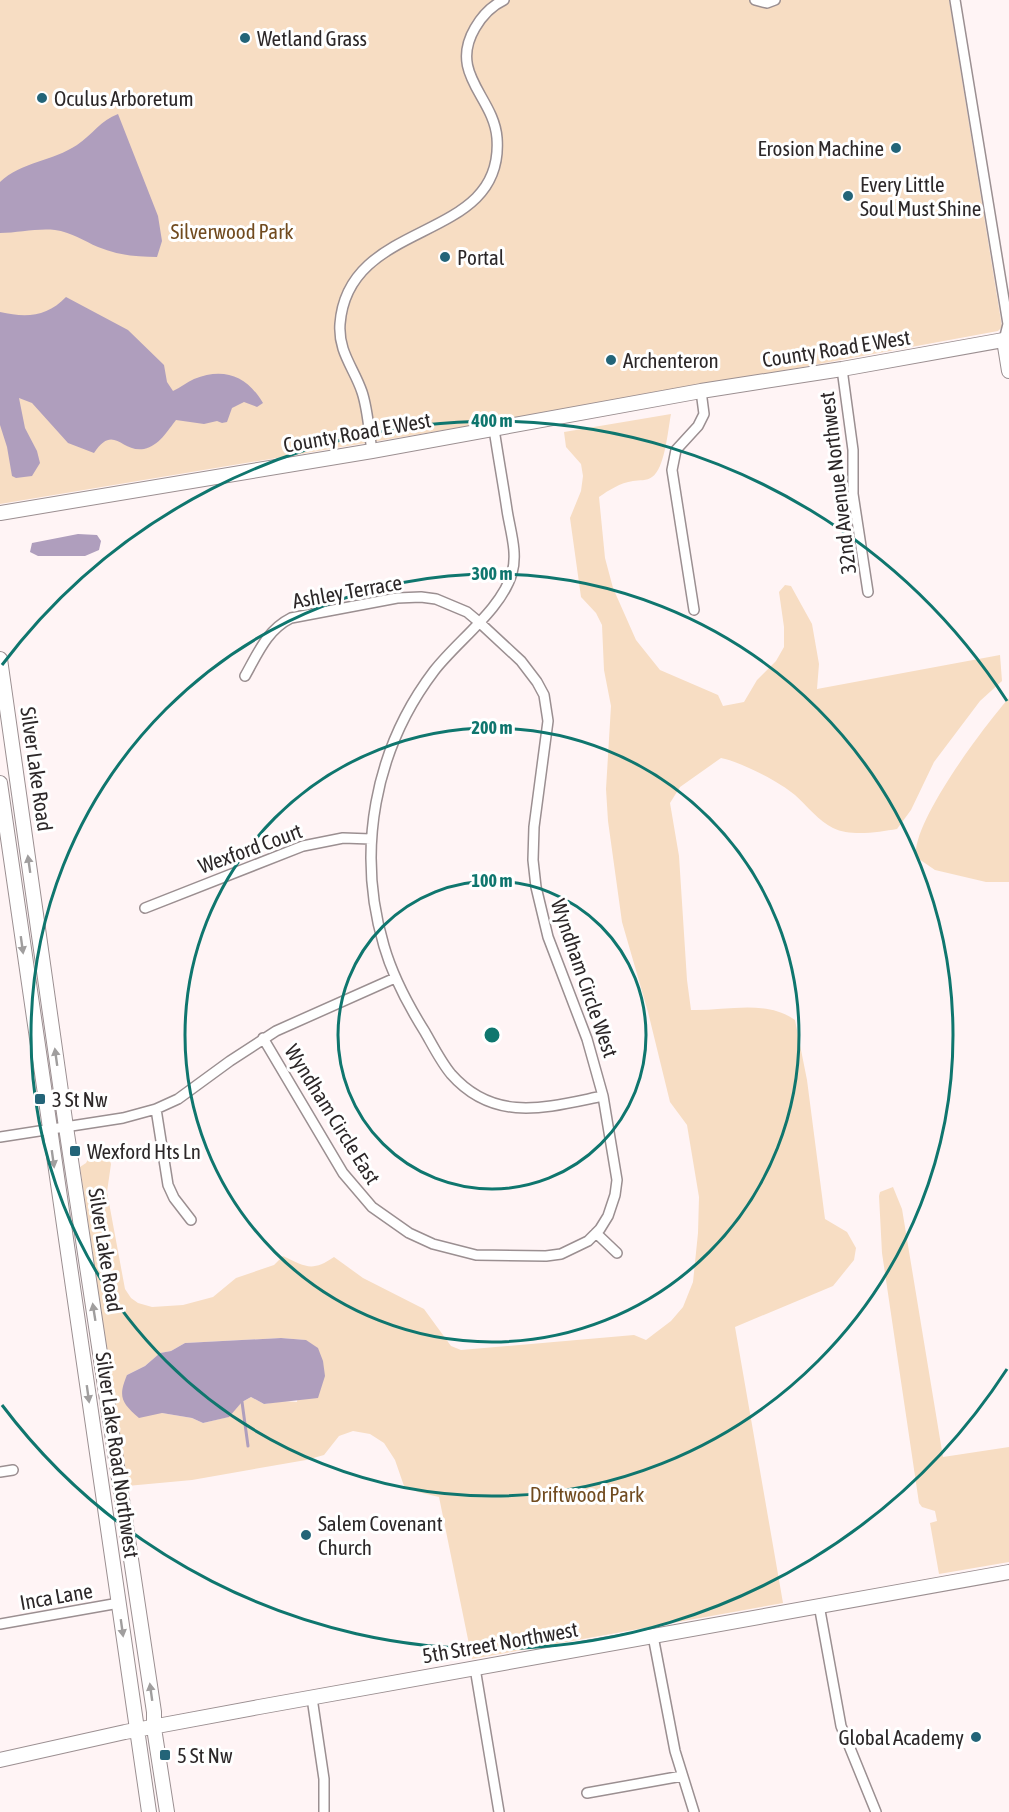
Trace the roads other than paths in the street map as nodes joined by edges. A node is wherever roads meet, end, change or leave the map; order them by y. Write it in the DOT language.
graph roads {
  1 [pos="504,0"];
  2 [pos="755,0"];
  3 [pos="775,0"];
  4 [pos="955,0"];
  5 [pos="1007,339"];
  6 [pos="842,369"];
  7 [pos="1009,371"];
  8 [pos="701,391"];
  9 [pos="494,429"];
  10 [pos="372,451"];
  11 [pos="0,513"];
  12 [pos="868,592"];
  13 [pos="694,610"];
  14 [pos="478,622"];
  15 [pos="0,659"];
  16 [pos="245,676"];
  17 [pos="0,783"];
  18 [pos="371,839"];
  19 [pos="145,908"];
  20 [pos="395,978"];
  21 [pos="263,1038"];
  22 [pos="603,1096"];
  23 [pos="156,1109"];
  24 [pos="66,1127"];
  25 [pos="49,1129"];
  26 [pos="0,1137"];
  27 [pos="190,1220"];
  28 [pos="596,1233"];
  29 [pos="617,1253"];
  30 [pos="542,1256"];
  31 [pos="13,1470"];
  32 [pos="0,1472"];
  33 [pos="1009,1572"];
  34 [pos="118,1603"];
  35 [pos="819,1605"];
  36 [pos="0,1624"];
  37 [pos="653,1636"];
  38 [pos="476,1668"];
  39 [pos="312,1698"];
  40 [pos="154,1728"];
  41 [pos="137,1731"];
  42 [pos="0,1760"];
  43 [pos="682,1776"];
  44 [pos="587,1793"];
  45 [pos="149,1812"];
  46 [pos="166,1812"];
  47 [pos="324,1812"];
  48 [pos="499,1812"];
  49 [pos="694,1812"];
  50 [pos="876,1812"];
  1 -- 10 [label="street"];
  2 -- 3 [label="street"];
  4 -- 5 [label="street"];
  5 -- 6 [label="main road, County Road E West"];
  5 -- 7 [label="main road"];
  6 -- 8 [label="main road, County Road E West"];
  6 -- 12 [label="street, 32nd Avenue Northwest"];
  8 -- 9 [label="main road, County Road E West"];
  8 -- 13 [label="street"];
  9 -- 10 [label="main road, County Road E West"];
  9 -- 14 [label="street"];
  10 -- 11 [label="main road, County Road E West"];
  14 -- 16 [label="street, Ashley Terrace"];
  14 -- 18 [label="street"];
  14 -- 22 [label="street, Wyndham Circle West"];
  24 -- 15 [label="main road, Silver Lake Road, one-way"];
  17 -- 25 [label="main road, Silver Lake Road Northwest, one-way"];
  18 -- 19 [label="street, Wexford Court"];
  18 -- 20 [label="street"];
  20 -- 21 [label="street"];
  20 -- 22 [label="street"];
  21 -- 23 [label="street"];
  21 -- 30 [label="street, Wyndham Circle East"];
  22 -- 28 [label="street, Wyndham Circle West"];
  23 -- 24 [label="street"];
  23 -- 27 [label="street"];
  24 -- 25 [label="street"];
  40 -- 24 [label="main road, Silver Lake Road, one-way"];
  25 -- 26 [label="street"];
  25 -- 34 [label="main road, Silver Lake Road Northwest, one-way"];
  28 -- 29 [label="street"];
  28 -- 30 [label="street, Wyndham Circle West"];
  31 -- 32 [label="street"];
  33 -- 35 [label="main road, 5th Street Northwest"];
  34 -- 36 [label="street, Inca Lane"];
  34 -- 41 [label="main road, Silver Lake Road Northwest, one-way"];
  35 -- 37 [label="main road, 5th Street Northwest"];
  35 -- 50 [label="street"];
  37 -- 38 [label="main road, 5th Street Northwest"];
  37 -- 43 [label="street"];
  38 -- 39 [label="main road, 5th Street Northwest"];
  38 -- 48 [label="street"];
  39 -- 40 [label="main road, 5th Street Northwest"];
  39 -- 47 [label="street"];
  40 -- 41 [label="main road, 5th Street Northwest"];
  40 -- 46 [label="main road, Silver Lake Road"];
  41 -- 42 [label="main road, 5th Street Northwest"];
  41 -- 45 [label="main road, Silver Lake Road Northwest"];
  43 -- 44 [label="street"];
  43 -- 49 [label="street"];
}
